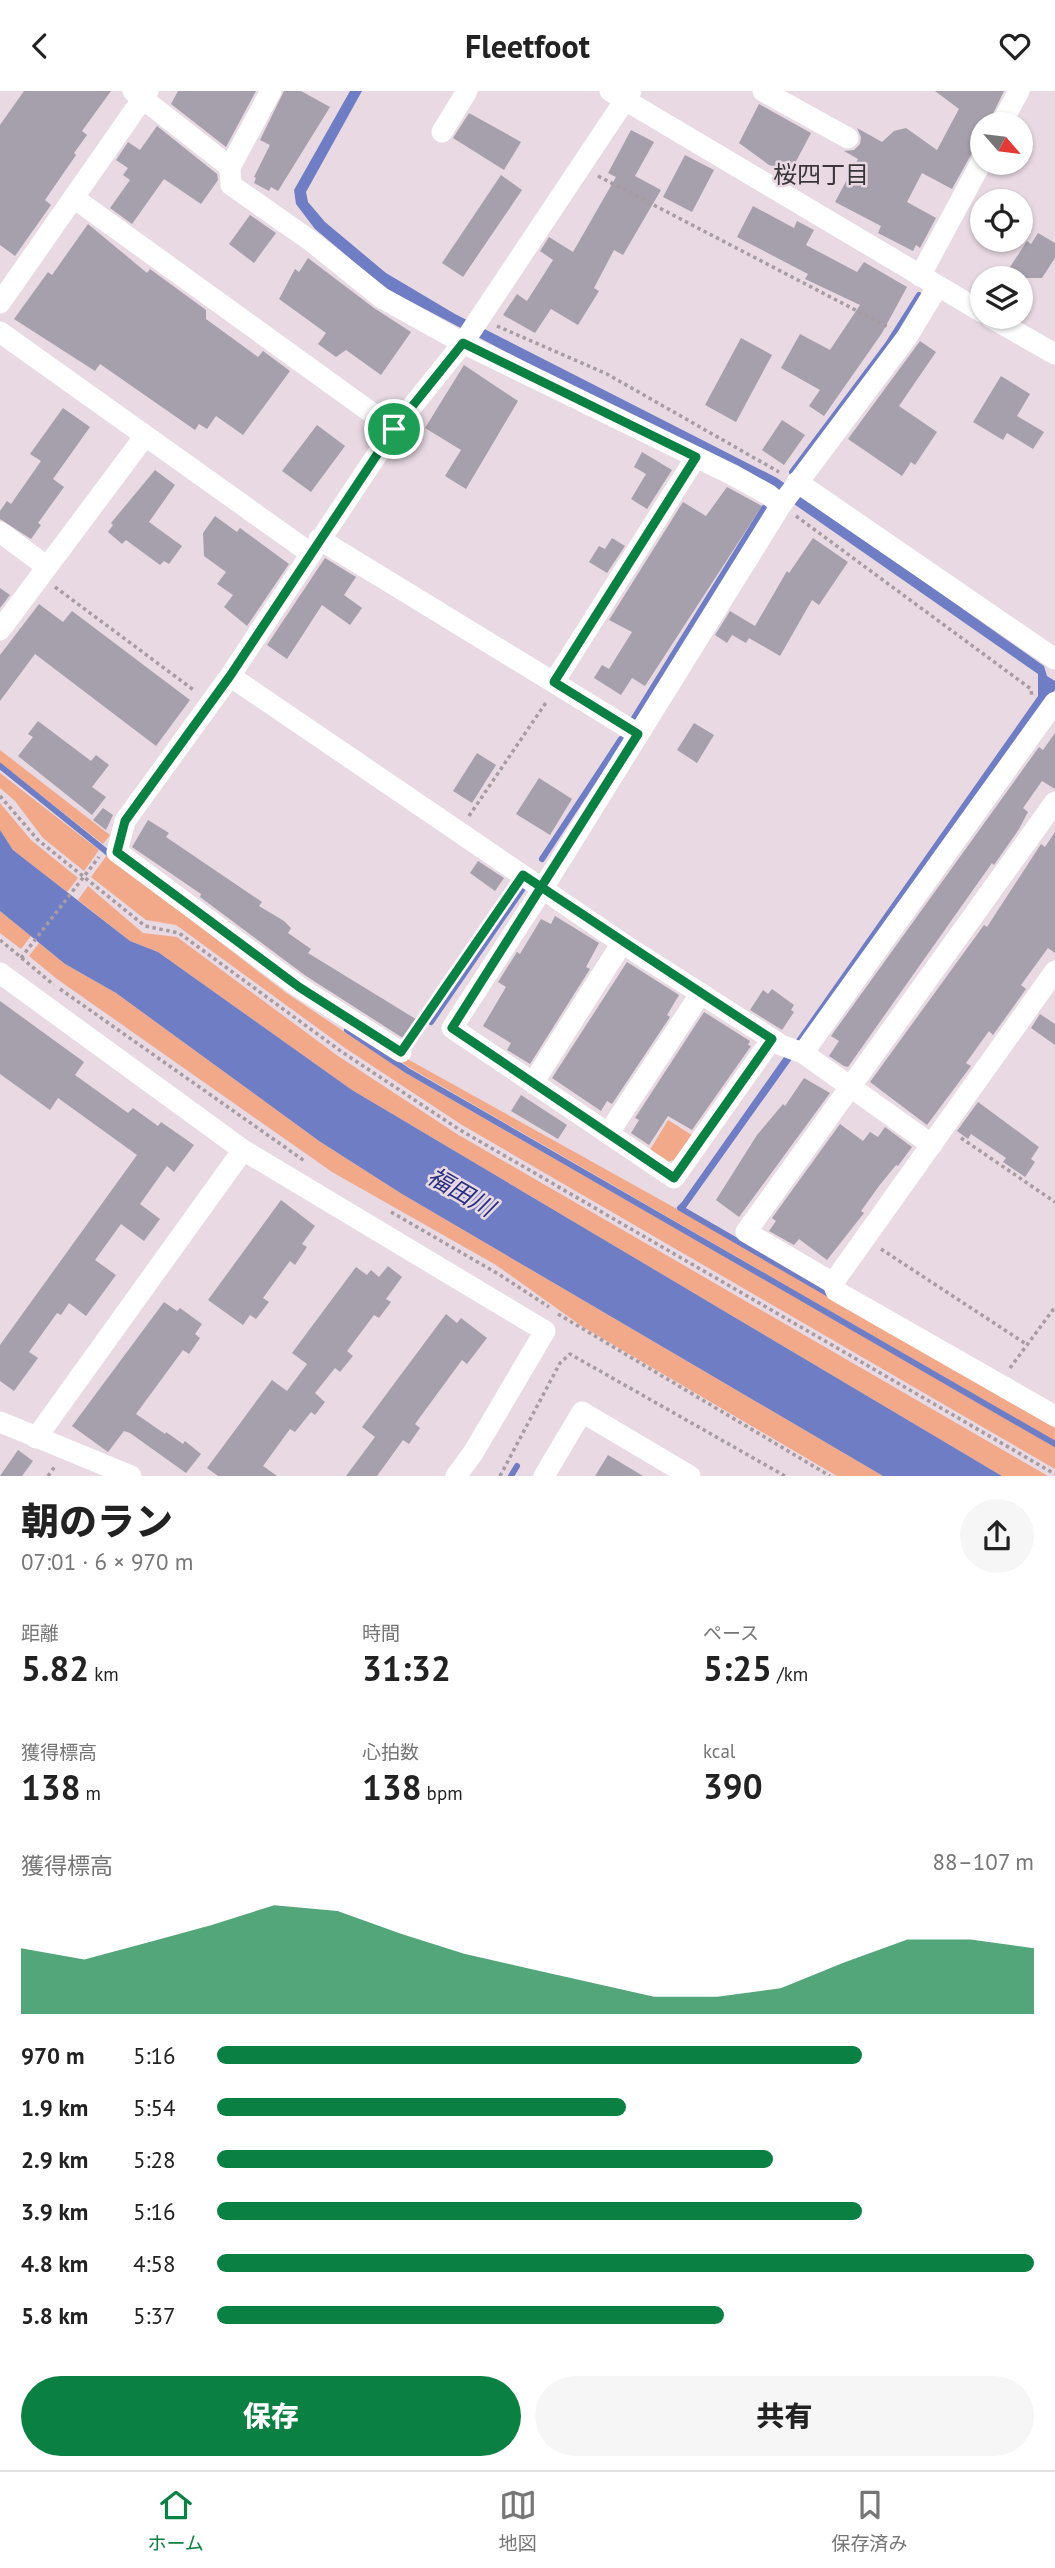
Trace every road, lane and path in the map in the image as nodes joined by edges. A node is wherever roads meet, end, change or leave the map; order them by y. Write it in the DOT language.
graph roads {
  1 [pos="271,91"];
  2 [pos="467,91"];
  3 [pos="763,91"];
  4 [pos="1019,91"];
  5 [pos="142,94"];
  6 [pos="622,94"];
  7 [pos="1008,112"];
  8 [pos="442,132"];
  9 [pos="848,138"];
  10 [pos="230,167"];
  11 [pos="581,167"];
  12 [pos="976,175"];
  13 [pos="74,198"];
  14 [pos="929,281"];
  15 [pos="0,303"];
  16 [pos="970,305"];
  17 [pos="480,318"];
  18 [pos="891,328"];
  19 [pos="1011,329"];
  20 [pos="0,332"];
  21 [pos="463,343"];
  22 [pos="1055,354"];
  23 [pos="394,429"];
  24 [pos="145,436"];
  25 [pos="696,457"];
  26 [pos="797,482"];
  27 [pos="780,505"];
  28 [pos="0,532"];
  29 [pos="315,546"];
  30 [pos="43,570"];
  31 [pos="0,630"];
  32 [pos="1055,659"];
  33 [pos="230,676"];
  34 [pos="556,683"];
  35 [pos="1032,700"];
  36 [pos="1055,702"];
  37 [pos="211,703"];
  38 [pos="638,734"];
  39 [pos="0,796"];
  40 [pos="1055,802"];
  41 [pos="459,831"];
  42 [pos="98,857"];
  43 [pos="523,875"];
  44 [pos="83,878"];
  45 [pos="543,888"];
  46 [pos="0,940"];
  47 [pos="622,943"];
  48 [pos="21,958"];
  49 [pos="1055,971"];
  50 [pos="0,973"];
  51 [pos="701,993"];
  52 [pos="790,1048"];
  53 [pos="401,1052"];
  54 [pos="533,1083"];
  55 [pos="850,1087"];
  56 [pos="944,1127"];
  57 [pos="608,1133"];
  58 [pos="932,1145"];
  59 [pos="243,1150"];
  60 [pos="309,1164"];
  61 [pos="1055,1202"];
  62 [pos="385,1209"];
  63 [pos="865,1238"];
  64 [pos="833,1283"];
  65 [pos="1055,1307"];
  66 [pos="1026,1344"];
  67 [pos="999,1384"];
  68 [pos="1055,1416"];
  69 [pos="0,1422"];
  70 [pos="36,1438"];
  71 [pos="57,1464"];
  72 [pos="1055,1474"];
  73 [pos="48,1476"];
  74 [pos="131,1476"];
  75 [pos="456,1476"];
  76 [pos="544,1476"];
  77 [pos="690,1476"];
  78 [pos="830,1476"];
  1 -- 10 [label="street"];
  2 -- 8 [label="street"];
  3 -- 9 [label="street"];
  4 -- 7 [label="street"];
  5 -- 10 [label="street"];
  5 -- 13 [label="street"];
  6 -- 11 [label="street"];
  6 -- 14 [label="street"];
  10 -- 21 [label="street"];
  11 -- 17 [label="street"];
  11 -- 18 [label="path"];
  12 -- 14 [label="street"];
  13 -- 15 [label="street"];
  13 -- 23 [label="street"];
  14 -- 16 [label="street"];
  14 -- 26 [label="street"];
  17 -- 21 [label="street"];
  17 -- 26 [label="path"];
  19 -- 22 [label="street"];
  20 -- 24 [label="street"];
  21 -- 23 [label="street"];
  21 -- 25 [label="street"];
  23 -- 29 [label="street"];
  24 -- 29 [label="street"];
  24 -- 30 [label="street"];
  25 -- 27 [label="street"];
  25 -- 34 [label="street"];
  26 -- 27 [label="street"];
  26 -- 32 [label="street"];
  27 -- 35 [label="path"];
  27 -- 38 [label="street"];
  28 -- 30 [label="street"];
  29 -- 33 [label="street"];
  29 -- 34 [label="street"];
  30 -- 31 [label="street"];
  30 -- 37 [label="path"];
  33 -- 37 [label="street"];
  33 -- 41 [label="street"];
  34 -- 38 [label="street"];
  34 -- 41 [label="path"];
  36 -- 52 [label="street"];
  37 -- 53 [label="street"];
  38 -- 45 [label="street"];
  39 -- 44 [label="path"];
  40 -- 55 [label="street"];
  41 -- 43 [label="street"];
  42 -- 44 [label="path"];
  43 -- 45 [label="street"];
  43 -- 53 [label="path"];
  44 -- 48 [label="path"];
  44 -- 72 [label="path"];
  45 -- 47 [label="street"];
  45 -- 54 [label="street"];
  46 -- 48 [label="path"];
  47 -- 51 [label="street"];
  47 -- 54 [label="street"];
  48 -- 60 [label="path"];
  49 -- 56 [label="street"];
  50 -- 59 [label="street"];
  51 -- 52 [label="street"];
  51 -- 57 [label="street"];
  52 -- 55 [label="street"];
  52 -- 57 [label="street"];
  54 -- 57 [label="street"];
  55 -- 58 [label="street"];
  55 -- 64 [label="street"];
  56 -- 58 [label="street"];
  56 -- 61 [label="path"];
  58 -- 63 [label="street"];
  59 -- 70 [label="street"];
  59 -- 75 [label="street"];
  62 -- 78 [label="path"];
  63 -- 64 [label="street"];
  63 -- 66 [label="path"];
  64 -- 67 [label="street"];
  65 -- 66 [label="path"];
  66 -- 67 [label="path"];
  67 -- 68 [label="street"];
  69 -- 70 [label="street"];
  70 -- 74 [label="street"];
  71 -- 73 [label="path"];
  76 -- 77 [label="street"];
}
